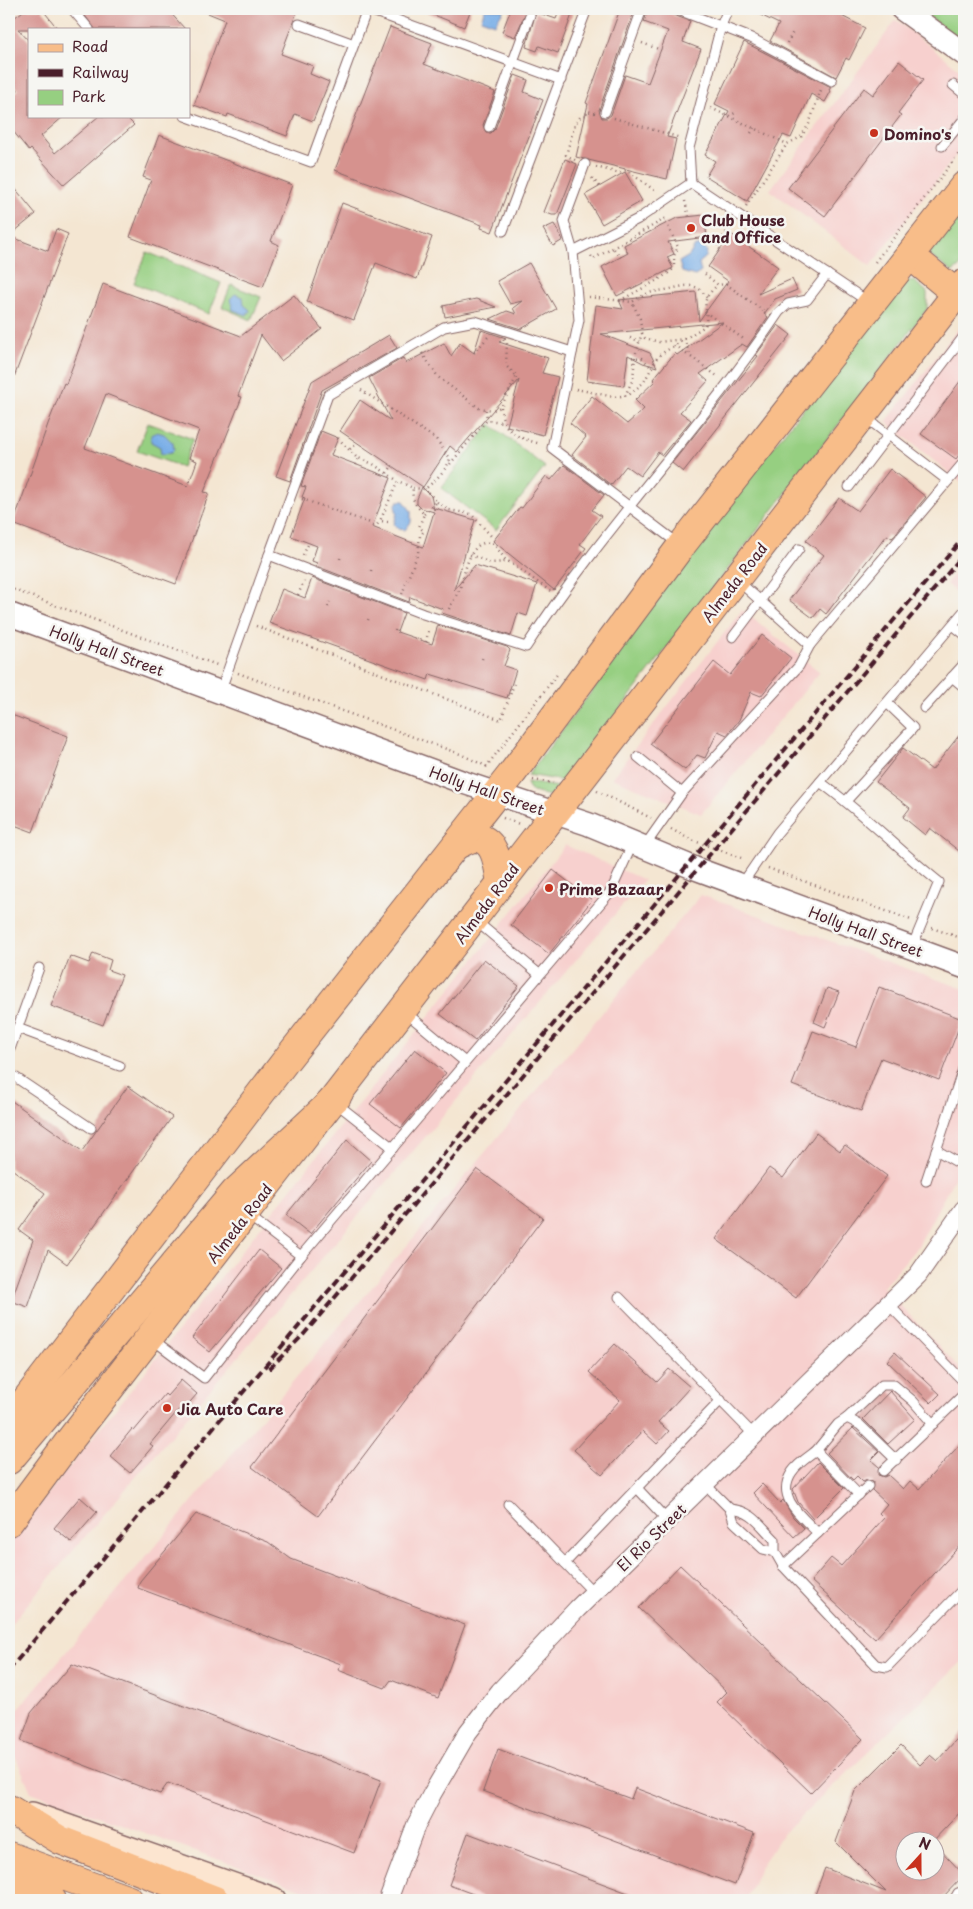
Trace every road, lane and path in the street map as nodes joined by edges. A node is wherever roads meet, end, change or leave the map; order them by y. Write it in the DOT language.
graph roads {
  1 [pos="72,9"];
  2 [pos="367,9"];
  3 [pos="587,9"];
  4 [pos="642,9"];
  5 [pos="676,9"];
  6 [pos="728,9"];
  7 [pos="902,9"];
  8 [pos="530,15"];
  9 [pos="299,24"];
  10 [pos="721,26"];
  11 [pos="88,28"];
  12 [pos="632,38"];
  13 [pos="354,44"];
  14 [pos="661,50"];
  15 [pos="964,54"];
  16 [pos="513,63"];
  17 [pos="829,79"];
  18 [pos="561,80"];
  19 [pos="953,85"];
  20 [pos="964,94"];
  21 [pos="700,104"];
  22 [pos="735,113"];
  23 [pos="604,114"];
  24 [pos="729,116"];
  25 [pos="190,118"];
  26 [pos="964,119"];
  27 [pos="489,127"];
  28 [pos="754,128"];
  29 [pos="751,133"];
  30 [pos="691,141"];
  31 [pos="787,144"];
  32 [pos="942,146"];
  33 [pos="585,164"];
  34 [pos="691,184"];
  35 [pos="964,186"];
  36 [pos="681,191"];
  37 [pos="668,199"];
  38 [pos="659,205"];
  39 [pos="738,215"];
  40 [pos="689,216"];
  41 [pos="665,219"];
  42 [pos="503,231"];
  43 [pos="585,246"];
  44 [pos="720,250"];
  45 [pos="573,252"];
  46 [pos="911,256"];
  47 [pos="706,274"];
  48 [pos="827,274"];
  49 [pos="718,285"];
  50 [pos="960,289"];
  51 [pos="577,297"];
  52 [pos="707,298"];
  53 [pos="620,300"];
  54 [pos="632,302"];
  55 [pos="872,304"];
  56 [pos="705,312"];
  57 [pos="774,319"];
  58 [pos="495,328"];
  59 [pos="507,332"];
  60 [pos="642,333"];
  61 [pos="964,336"];
  62 [pos="630,338"];
  63 [pos="684,339"];
  64 [pos="640,341"];
  65 [pos="416,343"];
  66 [pos="674,345"];
  67 [pos="754,347"];
  68 [pos="572,352"];
  69 [pos="474,353"];
  70 [pos="628,357"];
  71 [pos="691,357"];
  72 [pos="635,358"];
  73 [pos="652,368"];
  74 [pos="349,383"];
  75 [pos="727,383"];
  76 [pos="565,386"];
  77 [pos="625,396"];
  78 [pos="501,408"];
  79 [pos="486,410"];
  80 [pos="863,415"];
  81 [pos="487,420"];
  82 [pos="503,422"];
  83 [pos="889,435"];
  84 [pos="338,438"];
  85 [pos="358,443"];
  86 [pos="552,448"];
  87 [pos="350,450"];
  88 [pos="358,457"];
  89 [pos="964,462"];
  90 [pos="356,465"];
  91 [pos="449,465"];
  92 [pos="392,466"];
  93 [pos="387,474"];
  94 [pos="398,481"];
  95 [pos="948,481"];
  96 [pos="412,488"];
  97 [pos="849,488"];
  98 [pos="425,489"];
  99 [pos="302,499"];
  100 [pos="437,502"];
  101 [pos="629,506"];
  102 [pos="424,514"];
  103 [pos="380,521"];
  104 [pos="388,522"];
  105 [pos="493,538"];
  106 [pos="681,546"];
  107 [pos="799,549"];
  108 [pos="269,555"];
  109 [pos="470,555"];
  110 [pos="517,560"];
  111 [pos="511,563"];
  112 [pos="308,570"];
  113 [pos="736,579"];
  114 [pos="9,588"];
  115 [pos="298,595"];
  116 [pos="559,597"];
  117 [pos="760,600"];
  118 [pos="330,602"];
  119 [pos="398,605"];
  120 [pos="328,607"];
  121 [pos="964,611"];
  122 [pos="9,614"];
  123 [pos="445,620"];
  124 [pos="245,622"];
  125 [pos="953,624"];
  126 [pos="964,634"];
  127 [pos="733,637"];
  128 [pos="810,646"];
  129 [pos="964,664"];
  130 [pos="228,669"];
  131 [pos="952,677"];
  132 [pos="514,684"];
  133 [pos="964,686"];
  134 [pos="220,692"];
  135 [pos="887,703"];
  136 [pos="924,708"];
  137 [pos="638,757"];
  138 [pos="527,780"];
  139 [pos="494,781"];
  140 [pos="820,782"];
  141 [pos="562,784"];
  142 [pos="592,790"];
  143 [pos="682,793"];
  144 [pos="846,801"];
  145 [pos="556,813"];
  146 [pos="659,822"];
  147 [pos="456,845"];
  148 [pos="638,845"];
  149 [pos="756,864"];
  150 [pos="501,883"];
  151 [pos="742,885"];
  152 [pos="474,919"];
  153 [pos="921,924"];
  154 [pos="964,939"];
  155 [pos="912,948"];
  156 [pos="964,967"];
  157 [pos="38,968"];
  158 [pos="540,974"];
  159 [pos="403,1011"];
  160 [pos="17,1028"];
  161 [pos="9,1052"];
  162 [pos="465,1062"];
  163 [pos="120,1066"];
  164 [pos="964,1066"];
  165 [pos="9,1073"];
  166 [pos="335,1099"];
  167 [pos="91,1128"];
  168 [pos="393,1148"];
  169 [pos="936,1150"];
  170 [pos="964,1166"];
  171 [pos="926,1181"];
  172 [pos="964,1209"];
  173 [pos="246,1214"];
  174 [pos="302,1256"];
  175 [pos="618,1297"];
  176 [pos="888,1305"];
  177 [pos="150,1338"];
  178 [pos="964,1382"];
  179 [pos="964,1394"];
  180 [pos="720,1400"];
  181 [pos="12,1412"];
  182 [pos="847,1418"];
  183 [pos="933,1424"];
  184 [pos="755,1436"];
  185 [pos="816,1451"];
  186 [pos="9,1460"];
  187 [pos="896,1460"];
  188 [pos="883,1470"];
  189 [pos="706,1485"];
  190 [pos="868,1486"];
  191 [pos="637,1488"];
  192 [pos="859,1495"];
  193 [pos="508,1504"];
  194 [pos="730,1509"];
  195 [pos="668,1521"];
  196 [pos="9,1522"];
  197 [pos="818,1533"];
  198 [pos="775,1552"];
  199 [pos="565,1564"];
  200 [pos="783,1566"];
  201 [pos="964,1588"];
  202 [pos="594,1593"];
  203 [pos="9,1808"];
  204 [pos="9,1856"];
  205 [pos="71,1877"];
  206 [pos="9,1884"];
  207 [pos="964,1891"];
  208 [pos="52,1900"];
  209 [pos="129,1900"];
  210 [pos="172,1900"];
  211 [pos="215,1900"];
  212 [pos="273,1900"];
  213 [pos="388,1900"];
  214 [pos="954,1900"];
  1 -- 11 [label="lane"];
  2 -- 13 [label="lane"];
  2 -- 16 [label="lane"];
  3 -- 18 [label="lane"];
  4 -- 12 [label="lane"];
  5 -- 10 [label="lane"];
  6 -- 10 [label="lane"];
  7 -- 15 [label="street"];
  8 -- 16 [label="lane"];
  9 -- 13 [label="lane"];
  10 -- 17 [label="lane"];
  10 -- 21 [label="lane"];
  12 -- 14 [label="path"];
  12 -- 23 [label="lane"];
  13 -- 25 [label="lane"];
  16 -- 18 [label="lane"];
  16 -- 27 [label="lane"];
  17 -- 31 [label="path"];
  18 -- 42 [label="lane"];
  19 -- 20 [label="lane"];
  21 -- 24 [label="path"];
  21 -- 30 [label="lane"];
  22 -- 24 [label="path"];
  23 -- 30 [label="path"];
  23 -- 33 [label="path"];
  24 -- 28 [label="path"];
  26 -- 32 [label="lane"];
  28 -- 29 [label="path"];
  28 -- 31 [label="path"];
  30 -- 34 [label="lane"];
  31 -- 39 [label="path"];
  33 -- 37 [label="path"];
  33 -- 45 [label="lane"];
  34 -- 36 [label="lane"];
  34 -- 39 [label="lane"];
  35 -- 46 [label="main road"];
  36 -- 37 [label="lane"];
  36 -- 40 [label="path"];
  37 -- 38 [label="lane"];
  38 -- 41 [label="path"];
  38 -- 43 [label="lane"];
  39 -- 44 [label="path"];
  39 -- 48 [label="lane"];
  41 -- 43 [label="path"];
  41 -- 53 [label="path"];
  43 -- 45 [label="lane"];
  45 -- 51 [label="lane"];
  46 -- 50 [label="main road"];
  46 -- 55 [label="main road"];
  47 -- 49 [label="path"];
  48 -- 55 [label="lane"];
  48 -- 57 [label="lane"];
  49 -- 52 [label="path"];
  49 -- 57 [label="path"];
  50 -- 80 [label="main road, Almeda Road"];
  51 -- 53 [label="path"];
  51 -- 68 [label="lane"];
  52 -- 54 [label="path"];
  52 -- 56 [label="path"];
  53 -- 54 [label="path"];
  54 -- 60 [label="path"];
  55 -- 106 [label="main road"];
  56 -- 63 [label="path"];
  56 -- 67 [label="path"];
  57 -- 67 [label="lane"];
  58 -- 59 [label="lane"];
  58 -- 65 [label="lane"];
  58 -- 69 [label="path"];
  59 -- 68 [label="lane"];
  59 -- 78 [label="path"];
  60 -- 63 [label="path"];
  60 -- 64 [label="path"];
  61 -- 83 [label="lane"];
  62 -- 64 [label="path"];
  63 -- 66 [label="path"];
  63 -- 71 [label="path"];
  64 -- 72 [label="path"];
  65 -- 74 [label="lane"];
  65 -- 79 [label="path"];
  66 -- 71 [label="path"];
  66 -- 73 [label="path"];
  67 -- 75 [label="lane"];
  68 -- 76 [label="lane"];
  70 -- 72 [label="path"];
  71 -- 75 [label="path"];
  72 -- 73 [label="path"];
  72 -- 77 [label="path"];
  73 -- 77 [label="path"];
  74 -- 91 [label="path"];
  74 -- 108 [label="lane"];
  75 -- 101 [label="lane"];
  76 -- 77 [label="path"];
  76 -- 86 [label="lane"];
  78 -- 79 [label="path"];
  78 -- 82 [label="path"];
  79 -- 81 [label="path"];
  80 -- 83 [label="lane"];
  80 -- 113 [label="main road, Almeda Road"];
  81 -- 82 [label="path"];
  81 -- 91 [label="path"];
  82 -- 86 [label="path"];
  83 -- 95 [label="lane"];
  83 -- 97 [label="lane"];
  84 -- 87 [label="path"];
  85 -- 87 [label="path"];
  86 -- 101 [label="lane"];
  87 -- 88 [label="path"];
  88 -- 90 [label="path"];
  88 -- 93 [label="path"];
  89 -- 95 [label="lane"];
  91 -- 98 [label="path"];
  92 -- 93 [label="path"];
  93 -- 94 [label="path"];
  94 -- 96 [label="path"];
  94 -- 103 [label="path"];
  95 -- 128 [label="lane"];
  96 -- 98 [label="path"];
  96 -- 102 [label="path"];
  98 -- 100 [label="path"];
  99 -- 103 [label="path"];
  100 -- 102 [label="path"];
  100 -- 105 [label="path"];
  101 -- 106 [label="lane"];
  101 -- 116 [label="lane"];
  102 -- 119 [label="path"];
  103 -- 104 [label="path"];
  106 -- 139 [label="main road"];
  107 -- 117 [label="lane"];
  108 -- 112 [label="lane"];
  108 -- 124 [label="lane"];
  109 -- 111 [label="path"];
  109 -- 111 [label="path"];
  109 -- 123 [label="path"];
  110 -- 111 [label="path"];
  111 -- 116 [label="path"];
  112 -- 115 [label="path"];
  112 -- 119 [label="lane"];
  113 -- 117 [label="lane"];
  113 -- 145 [label="main road, Almeda Road"];
  114 -- 130 [label="path"];
  116 -- 123 [label="lane"];
  117 -- 127 [label="lane"];
  117 -- 128 [label="lane"];
  118 -- 120 [label="path"];
  119 -- 123 [label="lane"];
  121 -- 125 [label="lane"];
  122 -- 134 [label="street, Holly Hall Street"];
  124 -- 130 [label="lane"];
  124 -- 132 [label="path"];
  125 -- 126 [label="lane"];
  125 -- 135 [label="lane"];
  128 -- 143 [label="lane"];
  129 -- 131 [label="lane"];
  130 -- 134 [label="lane"];
  130 -- 139 [label="path"];
  131 -- 133 [label="lane"];
  131 -- 136 [label="lane"];
  134 -- 139 [label="street, Holly Hall Street"];
  135 -- 140 [label="lane"];
  135 -- 144 [label="lane"];
  137 -- 143 [label="lane"];
  138 -- 141 [label="path"];
  139 -- 145 [label="street, Holly Hall Street"];
  139 -- 147 [label="main road"];
  140 -- 144 [label="lane"];
  140 -- 149 [label="lane"];
  142 -- 146 [label="path"];
  143 -- 146 [label="lane"];
  144 -- 153 [label="lane"];
  145 -- 148 [label="street, Holly Hall Street"];
  145 -- 150 [label="main road, Almeda Road"];
  146 -- 148 [label="lane"];
  146 -- 149 [label="path"];
  147 -- 150 [label="main road"];
  147 -- 181 [label="main road"];
  148 -- 151 [label="street, Holly Hall Street"];
  148 -- 158 [label="lane"];
  149 -- 151 [label="lane"];
  149 -- 153 [label="path"];
  150 -- 152 [label="main road, Almeda Road"];
  151 -- 155 [label="street, Holly Hall Street"];
  152 -- 158 [label="lane"];
  152 -- 159 [label="main road, Almeda Road"];
  153 -- 154 [label="path"];
  153 -- 155 [label="lane"];
  155 -- 156 [label="street, Holly Hall Street"];
  157 -- 160 [label="lane"];
  158 -- 162 [label="lane"];
  159 -- 162 [label="lane"];
  159 -- 166 [label="main road, Almeda Road"];
  160 -- 161 [label="lane"];
  160 -- 163 [label="lane"];
  162 -- 168 [label="lane"];
  164 -- 169 [label="lane"];
  165 -- 167 [label="lane"];
  166 -- 168 [label="lane"];
  166 -- 173 [label="main road, Almeda Road"];
  166 -- 186 [label="main road"];
  168 -- 174 [label="lane"];
  169 -- 170 [label="lane"];
  169 -- 171 [label="lane"];
  172 -- 176 [label="street, El Rio Street"];
  173 -- 174 [label="lane"];
  173 -- 177 [label="main road, Almeda Road"];
  174 -- 177 [label="lane"];
  175 -- 180 [label="lane"];
  176 -- 178 [label="lane"];
  176 -- 184 [label="street, El Rio Street"];
  177 -- 196 [label="main road, Almeda Road"];
  179 -- 183 [label="lane"];
  180 -- 184 [label="lane"];
  180 -- 191 [label="lane"];
  182 -- 183 [label="lane"];
  182 -- 185 [label="lane"];
  182 -- 187 [label="lane"];
  183 -- 187 [label="lane"];
  184 -- 189 [label="street, El Rio Street"];
  185 -- 192 [label="lane"];
  185 -- 197 [label="lane"];
  187 -- 188 [label="lane"];
  189 -- 194 [label="lane"];
  189 -- 195 [label="street, El Rio Street"];
  190 -- 192 [label="lane"];
  191 -- 195 [label="lane"];
  191 -- 199 [label="lane"];
  192 -- 197 [label="lane"];
  193 -- 199 [label="lane"];
  194 -- 198 [label="lane"];
  194 -- 198 [label="lane"];
  195 -- 202 [label="street, El Rio Street"];
  197 -- 200 [label="lane"];
  198 -- 200 [label="lane"];
  199 -- 202 [label="lane"];
  200 -- 201 [label="lane"];
  202 -- 213 [label="street, El Rio Street"];
  203 -- 211 [label="main road"];
  203 -- 212 [label="main road"];
  204 -- 205 [label="main road"];
  205 -- 209 [label="main road"];
  205 -- 210 [label="main road"];
  206 -- 208 [label="main road"];
  207 -- 214 [label="lane"];
}
